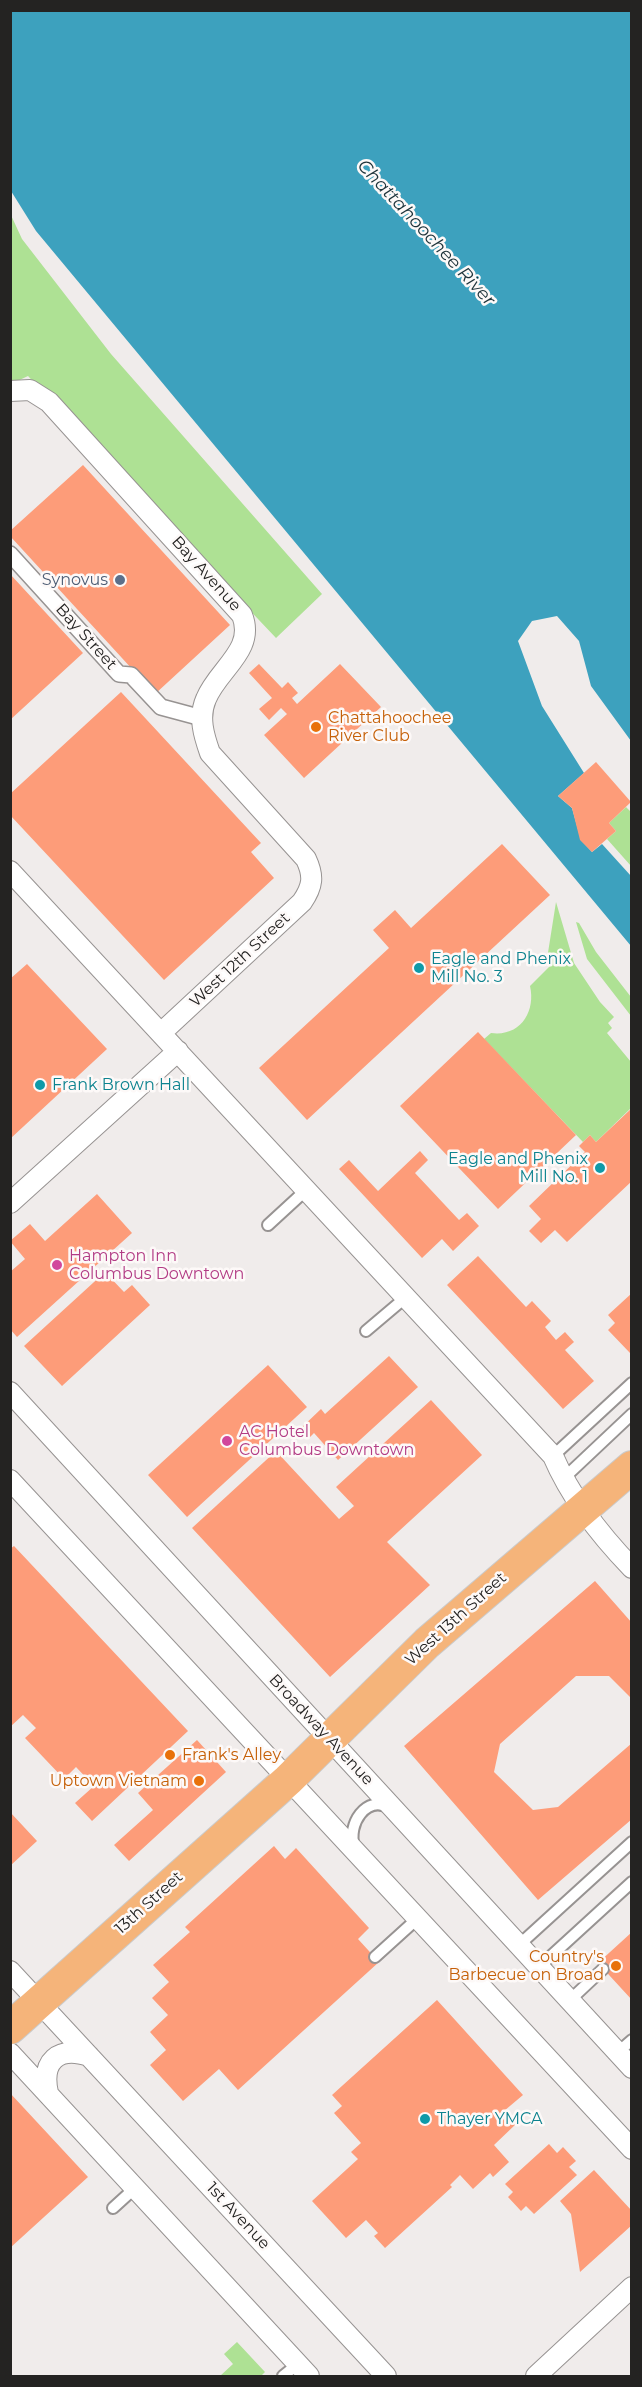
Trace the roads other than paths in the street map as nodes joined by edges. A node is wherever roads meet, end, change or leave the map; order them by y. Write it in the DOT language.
graph roads {
  1 [pos="15,390"];
  2 [pos="10,554"];
  3 [pos="202,718"];
  4 [pos="10,871"];
  5 [pos="312,882"];
  6 [pos="161,1033"];
  7 [pos="178,1052"];
  8 [pos="305,1191"];
  9 [pos="10,1203"];
  10 [pos="268,1225"];
  11 [pos="405,1298"];
  12 [pos="366,1331"];
  13 [pos="632,1383"];
  14 [pos="10,1392"];
  15 [pos="632,1414"];
  16 [pos="553,1456"];
  17 [pos="632,1467"];
  18 [pos="563,1479"];
  19 [pos="10,1480"];
  20 [pos="632,1568"];
  21 [pos="330,1739"];
  22 [pos="288,1780"];
  23 [pos="395,1811"];
  24 [pos="632,1842"];
  25 [pos="360,1857"];
  26 [pos="632,1882"];
  27 [pos="417,1919"];
  28 [pos="519,1945"];
  29 [pos="375,1958"];
  30 [pos="539,1967"];
  31 [pos="603,1969"];
  32 [pos="10,1971"];
  33 [pos="569,2001"];
  34 [pos="39,2002"];
  35 [pos="10,2028"];
  36 [pos="624,2046"];
  37 [pos="10,2053"];
  38 [pos="89,2056"];
  39 [pos="632,2068"];
  40 [pos="48,2093"];
  41 [pos="632,2149"];
  42 [pos="135,2188"];
  43 [pos="113,2208"];
  44 [pos="632,2287"];
  45 [pos="297,2372"];
  46 [pos="386,2376"];
  47 [pos="536,2376"];
  1 -- 3 [label="street, Bay Avenue"];
  2 -- 3 [label="street, Bay Street"];
  3 -- 5 [label="street, Bay Avenue"];
  4 -- 6 [label="street"];
  5 -- 6 [label="street, West 12th Street"];
  6 -- 7 [label="street"];
  7 -- 8 [label="street"];
  7 -- 9 [label="street"];
  8 -- 10 [label="lane"];
  8 -- 11 [label="street"];
  11 -- 12 [label="lane"];
  11 -- 16 [label="street"];
  13 -- 16 [label="lane"];
  14 -- 21 [label="street, Broadway Avenue"];
  15 -- 18 [label="lane"];
  16 -- 18 [label="street"];
  17 -- 21 [label="main road, West 13th Street"];
  18 -- 20 [label="street"];
  19 -- 22 [label="street"];
  21 -- 22 [label="main road, West 13th Street"];
  21 -- 23 [label="street, Broadway Avenue"];
  22 -- 25 [label="street"];
  22 -- 34 [label="main road, 13th Street"];
  23 -- 25 [label="lane"];
  23 -- 28 [label="street, Broadway Avenue"];
  24 -- 28 [label="lane"];
  25 -- 27 [label="street"];
  26 -- 30 [label="lane"];
  27 -- 29 [label="lane"];
  27 -- 41 [label="street"];
  28 -- 30 [label="street, Broadway Avenue"];
  30 -- 33 [label="street, Broadway Avenue"];
  31 -- 33 [label="lane"];
  32 -- 34 [label="street, 1st Avenue"];
  33 -- 36 [label="street, Broadway Avenue"];
  34 -- 35 [label="main road, 13th Street"];
  34 -- 38 [label="street, 1st Avenue"];
  36 -- 39 [label="street, Broadway Avenue"];
  37 -- 40 [label="street"];
  38 -- 40 [label="street"];
  38 -- 46 [label="street, 1st Avenue"];
  40 -- 42 [label="street"];
  42 -- 43 [label="lane"];
  42 -- 45 [label="street"];
  44 -- 47 [label="street"];
}
